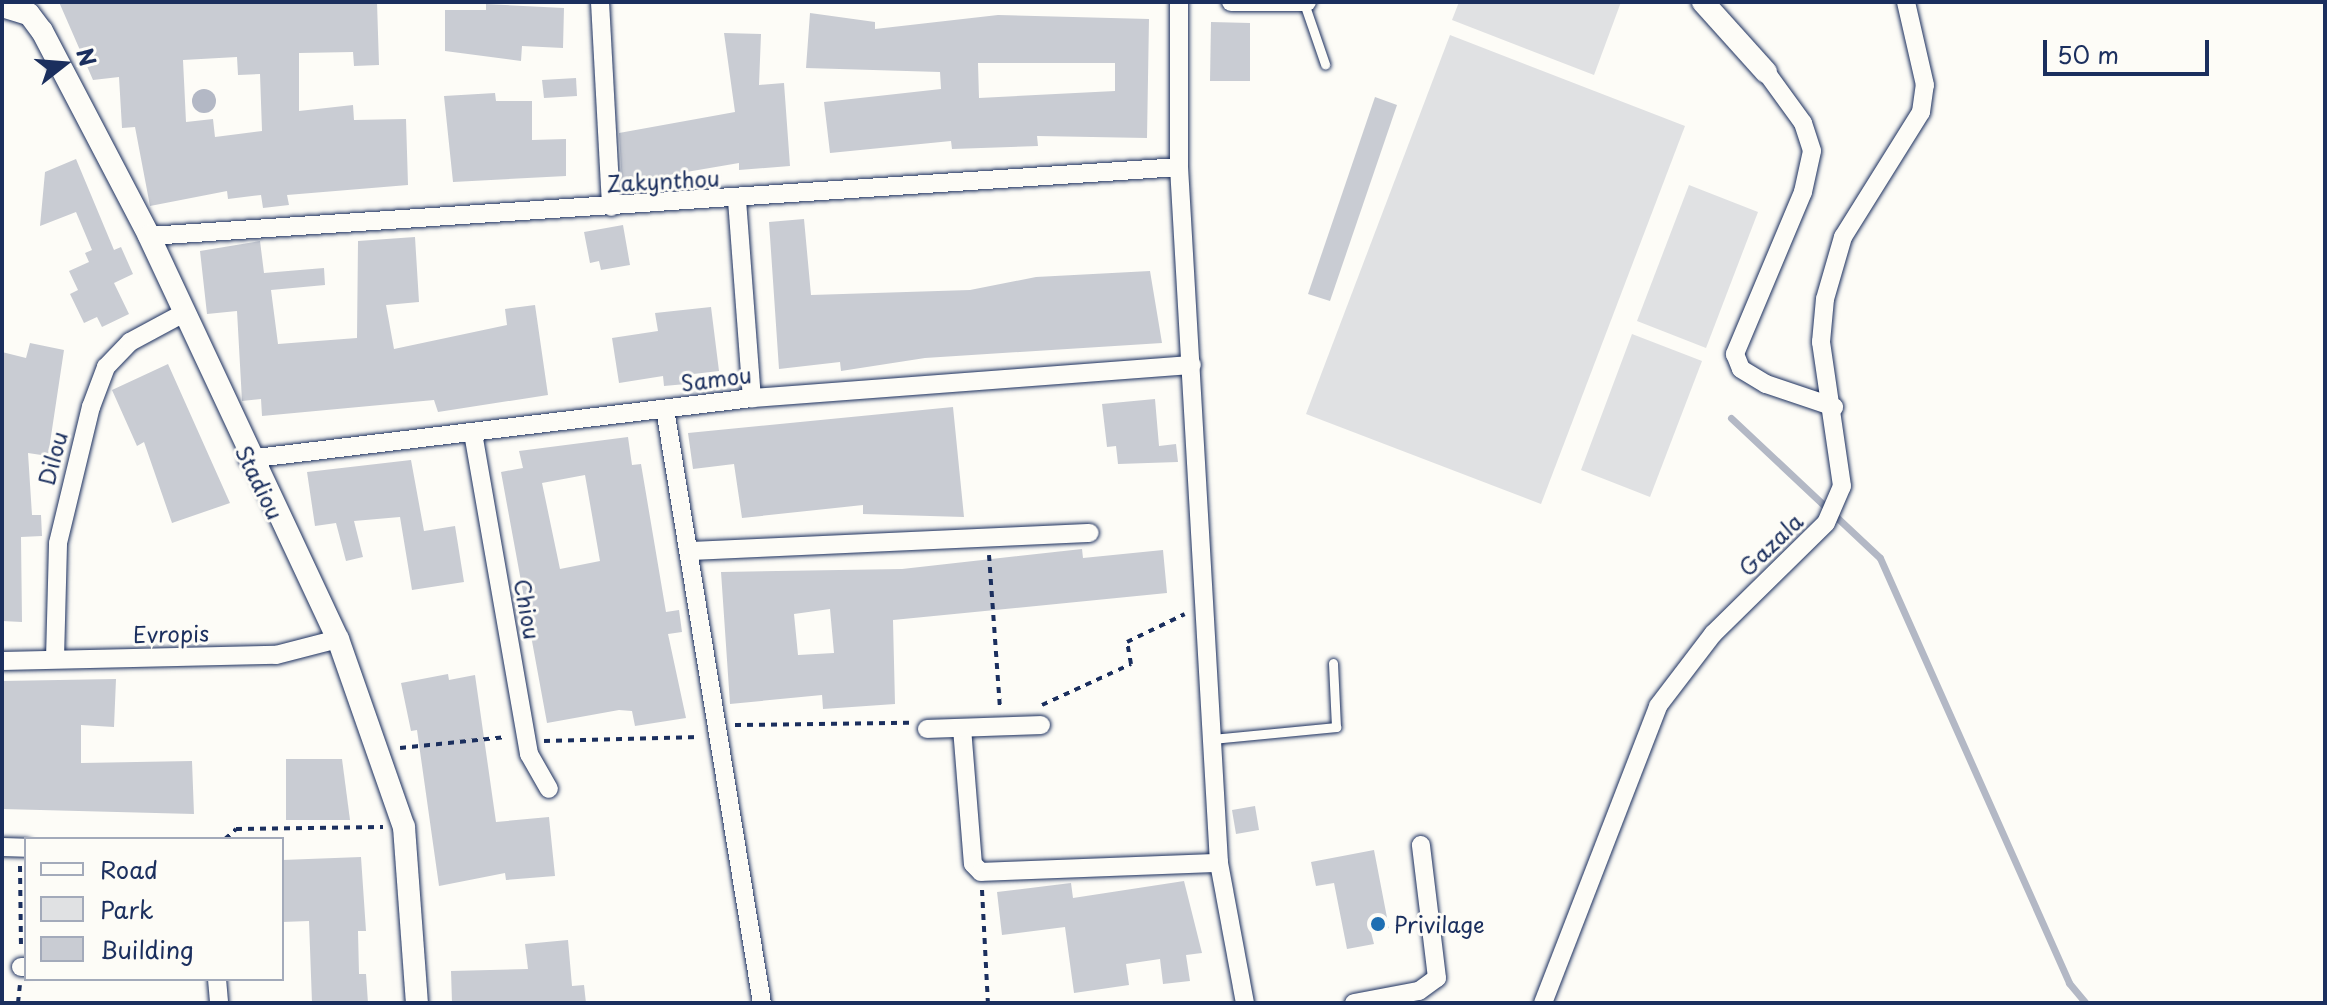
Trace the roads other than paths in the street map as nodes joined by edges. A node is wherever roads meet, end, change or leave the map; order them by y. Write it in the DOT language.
graph roads {
  1 [pos="600,2"];
  2 [pos="1179,2"];
  3 [pos="1231,2"];
  4 [pos="1703,2"];
  5 [pos="1906,2"];
  6 [pos="1306,3"];
  7 [pos="16,6"];
  8 [pos="1325,64"];
  9 [pos="1766,72"];
  10 [pos="1179,167"];
  11 [pos="737,200"];
  12 [pos="611,207"];
  13 [pos="149,236"];
  14 [pos="182,314"];
  15 [pos="1192,365"];
  16 [pos="752,398"];
  17 [pos="1834,407"];
  18 [pos="665,409"];
  19 [pos="473,433"];
  20 [pos="248,459"];
  21 [pos="1090,533"];
  22 [pos="689,551"];
  23 [pos="338,639"];
  24 [pos="55,659"];
  25 [pos="2,661"];
  26 [pos="1333,663"];
  27 [pos="1041,725"];
  28 [pos="962,728"];
  29 [pos="927,729"];
  30 [pos="1212,739"];
  31 [pos="549,789"];
  32 [pos="1421,845"];
  33 [pos="1219,863"];
  34 [pos="217,981"];
  35 [pos="219,1003"];
  36 [pos="417,1003"];
  37 [pos="762,1003"];
  38 [pos="1245,1003"];
  39 [pos="1354,1003"];
  40 [pos="1543,1003"];
  1 -- 12 [label="street"];
  2 -- 10 [label="street"];
  3 -- 6 [label="street"];
  4 -- 9 [label="street"];
  5 -- 17 [label="street, Gazala"];
  6 -- 8 [label="lane"];
  7 -- 13 [label="street, Stadiou"];
  9 -- 17 [label="street"];
  10 -- 11 [label="street, Zakynthou"];
  10 -- 15 [label="street"];
  11 -- 12 [label="street, Zakynthou"];
  11 -- 16 [label="street"];
  12 -- 13 [label="street, Zakynthou"];
  13 -- 14 [label="street, Stadiou"];
  14 -- 20 [label="street, Stadiou"];
  14 -- 24 [label="street, Dilou"];
  15 -- 16 [label="street, Samou"];
  15 -- 30 [label="street"];
  16 -- 18 [label="street, Samou"];
  17 -- 40 [label="street, Gazala"];
  18 -- 19 [label="street, Samou"];
  18 -- 22 [label="street"];
  19 -- 20 [label="street, Samou"];
  19 -- 31 [label="street, Chiou"];
  20 -- 23 [label="street, Stadiou"];
  21 -- 22 [label="street"];
  22 -- 37 [label="street"];
  23 -- 24 [label="street, Evropis"];
  23 -- 36 [label="street, Stadiou"];
  24 -- 25 [label="street, Evropis"];
  26 -- 30 [label="lane"];
  27 -- 28 [label="street"];
  28 -- 29 [label="street"];
  28 -- 33 [label="street"];
  30 -- 33 [label="street"];
  32 -- 39 [label="street"];
  33 -- 38 [label="street"];
  34 -- 35 [label="street"];
}
